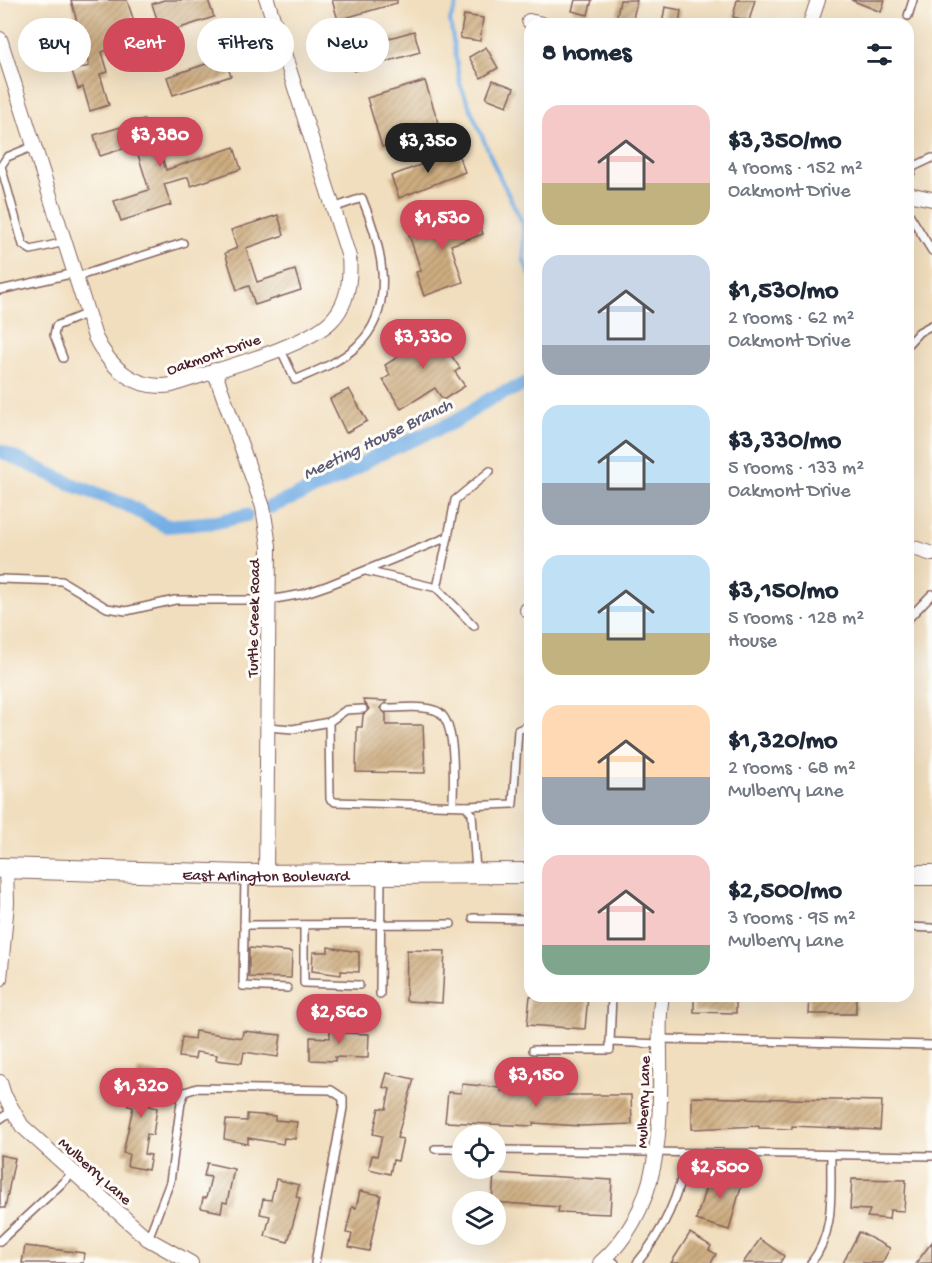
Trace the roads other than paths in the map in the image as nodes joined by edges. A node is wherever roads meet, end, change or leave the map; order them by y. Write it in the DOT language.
graph roads {
  1 [pos="267,0"];
  2 [pos="818,0"];
  3 [pos="913,0"];
  4 [pos="908,16"];
  5 [pos="812,18"];
  6 [pos="0,39"];
  7 [pos="34,146"];
  8 [pos="932,158"];
  9 [pos="914,167"];
  10 [pos="914,196"];
  11 [pos="932,199"];
  12 [pos="333,208"];
  13 [pos="914,222"];
  14 [pos="65,242"];
  15 [pos="183,243"];
  16 [pos="932,251"];
  17 [pos="75,275"];
  18 [pos="0,290"];
  19 [pos="88,313"];
  20 [pos="932,325"];
  21 [pos="914,337"];
  22 [pos="280,348"];
  23 [pos="63,358"];
  24 [pos="214,370"];
  25 [pos="490,471"];
  26 [pos="448,537"];
  27 [pos="914,548"];
  28 [pos="932,555"];
  29 [pos="366,571"];
  30 [pos="0,579"];
  31 [pos="437,588"];
  32 [pos="932,594"];
  33 [pos="268,600"];
  34 [pos="914,613"];
  35 [pos="474,626"];
  36 [pos="386,708"];
  37 [pos="363,709"];
  38 [pos="329,722"];
  39 [pos="267,727"];
  40 [pos="524,728"];
  41 [pos="453,804"];
  42 [pos="466,806"];
  43 [pos="3,868"];
  44 [pos="524,873"];
  45 [pos="381,874"];
  46 [pos="477,874"];
  47 [pos="245,875"];
  48 [pos="266,875"];
  49 [pos="914,875"];
  50 [pos="932,875"];
  51 [pos="473,918"];
  52 [pos="524,919"];
  53 [pos="304,924"];
  54 [pos="381,924"];
  55 [pos="451,924"];
  56 [pos="244,925"];
  57 [pos="914,927"];
  58 [pos="932,928"];
  59 [pos="0,979"];
  60 [pos="359,985"];
  61 [pos="287,988"];
  62 [pos="380,994"];
  63 [pos="612,1002"];
  64 [pos="661,1002"];
  65 [pos="660,1041"];
  66 [pos="610,1042"];
  67 [pos="932,1045"];
  68 [pos="533,1050"];
  69 [pos="0,1082"];
  70 [pos="12,1111"];
  71 [pos="0,1119"];
  72 [pos="435,1149"];
  73 [pos="452,1149"];
  74 [pos="506,1149"];
  75 [pos="658,1152"];
  76 [pos="687,1153"];
  77 [pos="831,1155"];
  78 [pos="932,1156"];
  79 [pos="73,1173"];
  80 [pos="148,1239"];
  81 [pos="0,1241"];
  82 [pos="608,1261"];
  83 [pos="188,1263"];
  84 [pos="315,1263"];
  85 [pos="637,1263"];
  86 [pos="811,1263"];
  1 -- 12 [label="street, Oakmont Drive"];
  2 -- 5 [label="street"];
  3 -- 4 [label="lane"];
  6 -- 7 [label="street, Oakmont Drive"];
  7 -- 14 [label="street, Oakmont Drive"];
  7 -- 14 [label="lane"];
  8 -- 9 [label="lane"];
  10 -- 11 [label="street"];
  12 -- 22 [label="street, Oakmont Drive"];
  12 -- 22 [label="lane"];
  13 -- 16 [label="lane"];
  14 -- 17 [label="street, Oakmont Drive"];
  15 -- 17 [label="lane"];
  17 -- 18 [label="lane"];
  17 -- 19 [label="street, Oakmont Drive"];
  19 -- 23 [label="lane"];
  19 -- 24 [label="street, Oakmont Drive"];
  20 -- 21 [label="lane"];
  22 -- 24 [label="street, Oakmont Drive"];
  24 -- 33 [label="street, Turtle Creek Road"];
  25 -- 26 [label="lane"];
  26 -- 29 [label="lane"];
  26 -- 31 [label="lane"];
  27 -- 28 [label="street"];
  29 -- 31 [label="lane"];
  29 -- 33 [label="lane"];
  30 -- 33 [label="lane"];
  31 -- 35 [label="lane"];
  32 -- 34 [label="lane"];
  33 -- 39 [label="street, Turtle Creek Road"];
  36 -- 41 [label="lane"];
  37 -- 38 [label="lane"];
  38 -- 39 [label="lane"];
  38 -- 41 [label="lane"];
  39 -- 48 [label="street, Turtle Creek Road"];
  40 -- 42 [label="lane"];
  41 -- 42 [label="lane"];
  42 -- 46 [label="lane"];
  43 -- 47 [label="main road, East Arlington Boulevard"];
  43 -- 59 [label="street"];
  44 -- 46 [label="main road, East Arlington Boulevard"];
  45 -- 46 [label="main road, East Arlington Boulevard"];
  45 -- 48 [label="main road, East Arlington Boulevard"];
  45 -- 54 [label="lane"];
  47 -- 48 [label="main road, East Arlington Boulevard"];
  47 -- 56 [label="lane"];
  49 -- 50 [label="main road"];
  51 -- 52 [label="lane"];
  53 -- 54 [label="lane"];
  53 -- 56 [label="lane"];
  53 -- 60 [label="lane"];
  54 -- 55 [label="lane"];
  54 -- 62 [label="lane"];
  56 -- 61 [label="lane"];
  57 -- 58 [label="lane"];
  63 -- 66 [label="lane"];
  64 -- 65 [label="street, Mulberry Lane"];
  65 -- 66 [label="lane"];
  65 -- 67 [label="lane"];
  65 -- 75 [label="street, Mulberry Lane"];
  66 -- 68 [label="lane"];
  69 -- 70 [label="street, Mulberry Lane"];
  70 -- 71 [label="lane"];
  70 -- 79 [label="street, Mulberry Lane"];
  72 -- 73 [label="lane"];
  74 -- 75 [label="lane"];
  75 -- 76 [label="lane"];
  75 -- 82 [label="street, Mulberry Lane"];
  76 -- 77 [label="lane"];
  76 -- 85 [label="lane"];
  77 -- 78 [label="lane"];
  77 -- 86 [label="lane"];
  79 -- 80 [label="street, Mulberry Lane"];
  79 -- 81 [label="lane"];
  80 -- 83 [label="street, Mulberry Lane"];
  80 -- 84 [label="lane"];
}
